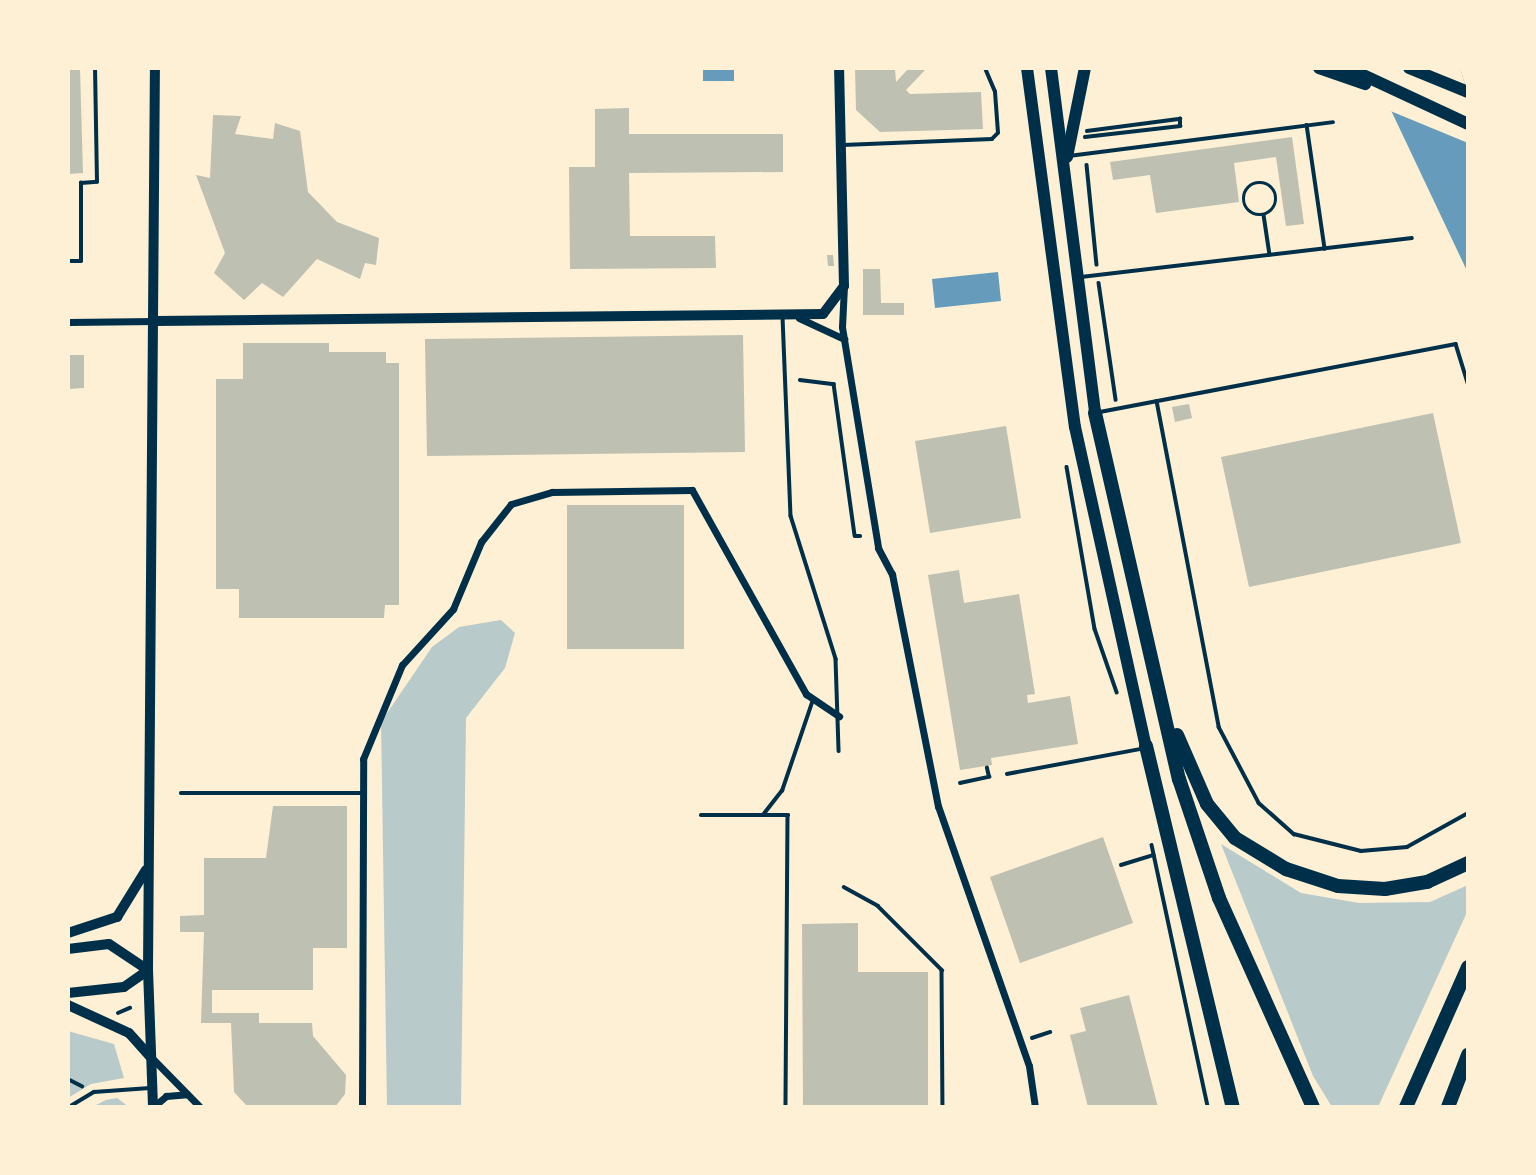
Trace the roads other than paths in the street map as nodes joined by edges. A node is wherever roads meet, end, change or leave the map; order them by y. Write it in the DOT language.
graph roads {
  1 [pos="95,68"];
  2 [pos="155,68"];
  3 [pos="839,68"];
  4 [pos="985,68"];
  5 [pos="1027,68"];
  6 [pos="1051,68"];
  7 [pos="1085,68"];
  8 [pos="1319,68"];
  9 [pos="1348,68"];
  10 [pos="1409,68"];
  11 [pos="1468,92"];
  12 [pos="1425,104"];
  13 [pos="1333,122"];
  14 [pos="1468,124"];
  15 [pos="1307,125"];
  16 [pos="842,145"];
  17 [pos="1067,157"];
  18 [pos="1265,215"];
  19 [pos="1412,238"];
  20 [pos="1325,249"];
  21 [pos="1270,254"];
  22 [pos="68,261"];
  23 [pos="1079,277"];
  24 [pos="844,286"];
  25 [pos="783,317"];
  26 [pos="799,318"];
  27 [pos="156,321"];
  28 [pos="68,322"];
  29 [pos="845,340"];
  30 [pos="1468,383"];
  31 [pos="1157,401"];
  32 [pos="1095,413"];
  33 [pos="1147,648"];
  34 [pos="813,700"];
  35 [pos="839,716"];
  36 [pos="1146,746"];
  37 [pos="839,751"];
  38 [pos="1007,774"];
  39 [pos="181,793"];
  40 [pos="361,793"];
  41 [pos="1468,813"];
  42 [pos="701,815"];
  43 [pos="763,815"];
  44 [pos="151,851"];
  45 [pos="1468,863"];
  46 [pos="844,887"];
  47 [pos="68,933"];
  48 [pos="68,949"];
  49 [pos="1468,967"];
  50 [pos="148,970"];
  51 [pos="68,993"];
  52 [pos="68,1005"];
  53 [pos="1468,1055"];
  54 [pos="150,1056"];
  55 [pos="152,1088"];
  56 [pos="187,1094"];
  57 [pos="69,1107"];
  58 [pos="153,1107"];
  59 [pos="200,1107"];
  60 [pos="362,1107"];
  61 [pos="786,1107"];
  62 [pos="943,1107"];
  63 [pos="1035,1107"];
  64 [pos="1233,1107"];
  65 [pos="1313,1107"];
  66 [pos="1405,1107"];
  67 [pos="1448,1107"];
  1 -- 22 [label="lane"];
  2 -- 27 [label="main road"];
  3 -- 16 [label="street"];
  4 -- 16 [label="lane"];
  5 -- 36 [label="main road"];
  6 -- 17 [label="main road"];
  7 -- 17 [label="main road"];
  8 -- 12 [label="main road"];
  9 -- 12 [label="main road"];
  10 -- 11 [label="main road"];
  12 -- 14 [label="main road"];
  13 -- 15 [label="lane"];
  15 -- 17 [label="lane"];
  15 -- 20 [label="lane"];
  16 -- 24 [label="street"];
  17 -- 23 [label="main road"];
  18 -- 18 [label="lane"];
  18 -- 21 [label="lane"];
  19 -- 20 [label="lane"];
  20 -- 21 [label="lane"];
  21 -- 23 [label="lane"];
  23 -- 32 [label="main road"];
  24 -- 26 [label="street"];
  24 -- 29 [label="street"];
  25 -- 26 [label="street"];
  25 -- 27 [label="street"];
  25 -- 35 [label="lane"];
  26 -- 29 [label="street"];
  27 -- 28 [label="street"];
  27 -- 44 [label="main road"];
  29 -- 63 [label="street"];
  30 -- 31 [label="lane"];
  31 -- 32 [label="lane"];
  31 -- 41 [label="lane"];
  32 -- 33 [label="highway"];
  33 -- 45 [label="highway"];
  33 -- 65 [label="highway"];
  34 -- 35 [label="street"];
  34 -- 40 [label="street"];
  34 -- 43 [label="lane"];
  35 -- 37 [label="lane"];
  36 -- 38 [label="lane"];
  36 -- 64 [label="highway"];
  39 -- 40 [label="lane"];
  40 -- 60 [label="street"];
  42 -- 43 [label="lane"];
  43 -- 61 [label="lane"];
  44 -- 47 [label="main road"];
  44 -- 50 [label="main road"];
  46 -- 62 [label="lane"];
  48 -- 50 [label="street"];
  49 -- 66 [label="highway"];
  50 -- 51 [label="main road"];
  50 -- 54 [label="street"];
  52 -- 54 [label="street"];
  53 -- 67 [label="highway"];
  54 -- 55 [label="street"];
  54 -- 56 [label="street"];
  55 -- 57 [label="lane"];
  55 -- 58 [label="street"];
  56 -- 58 [label="street"];
  56 -- 59 [label="street"];
}
